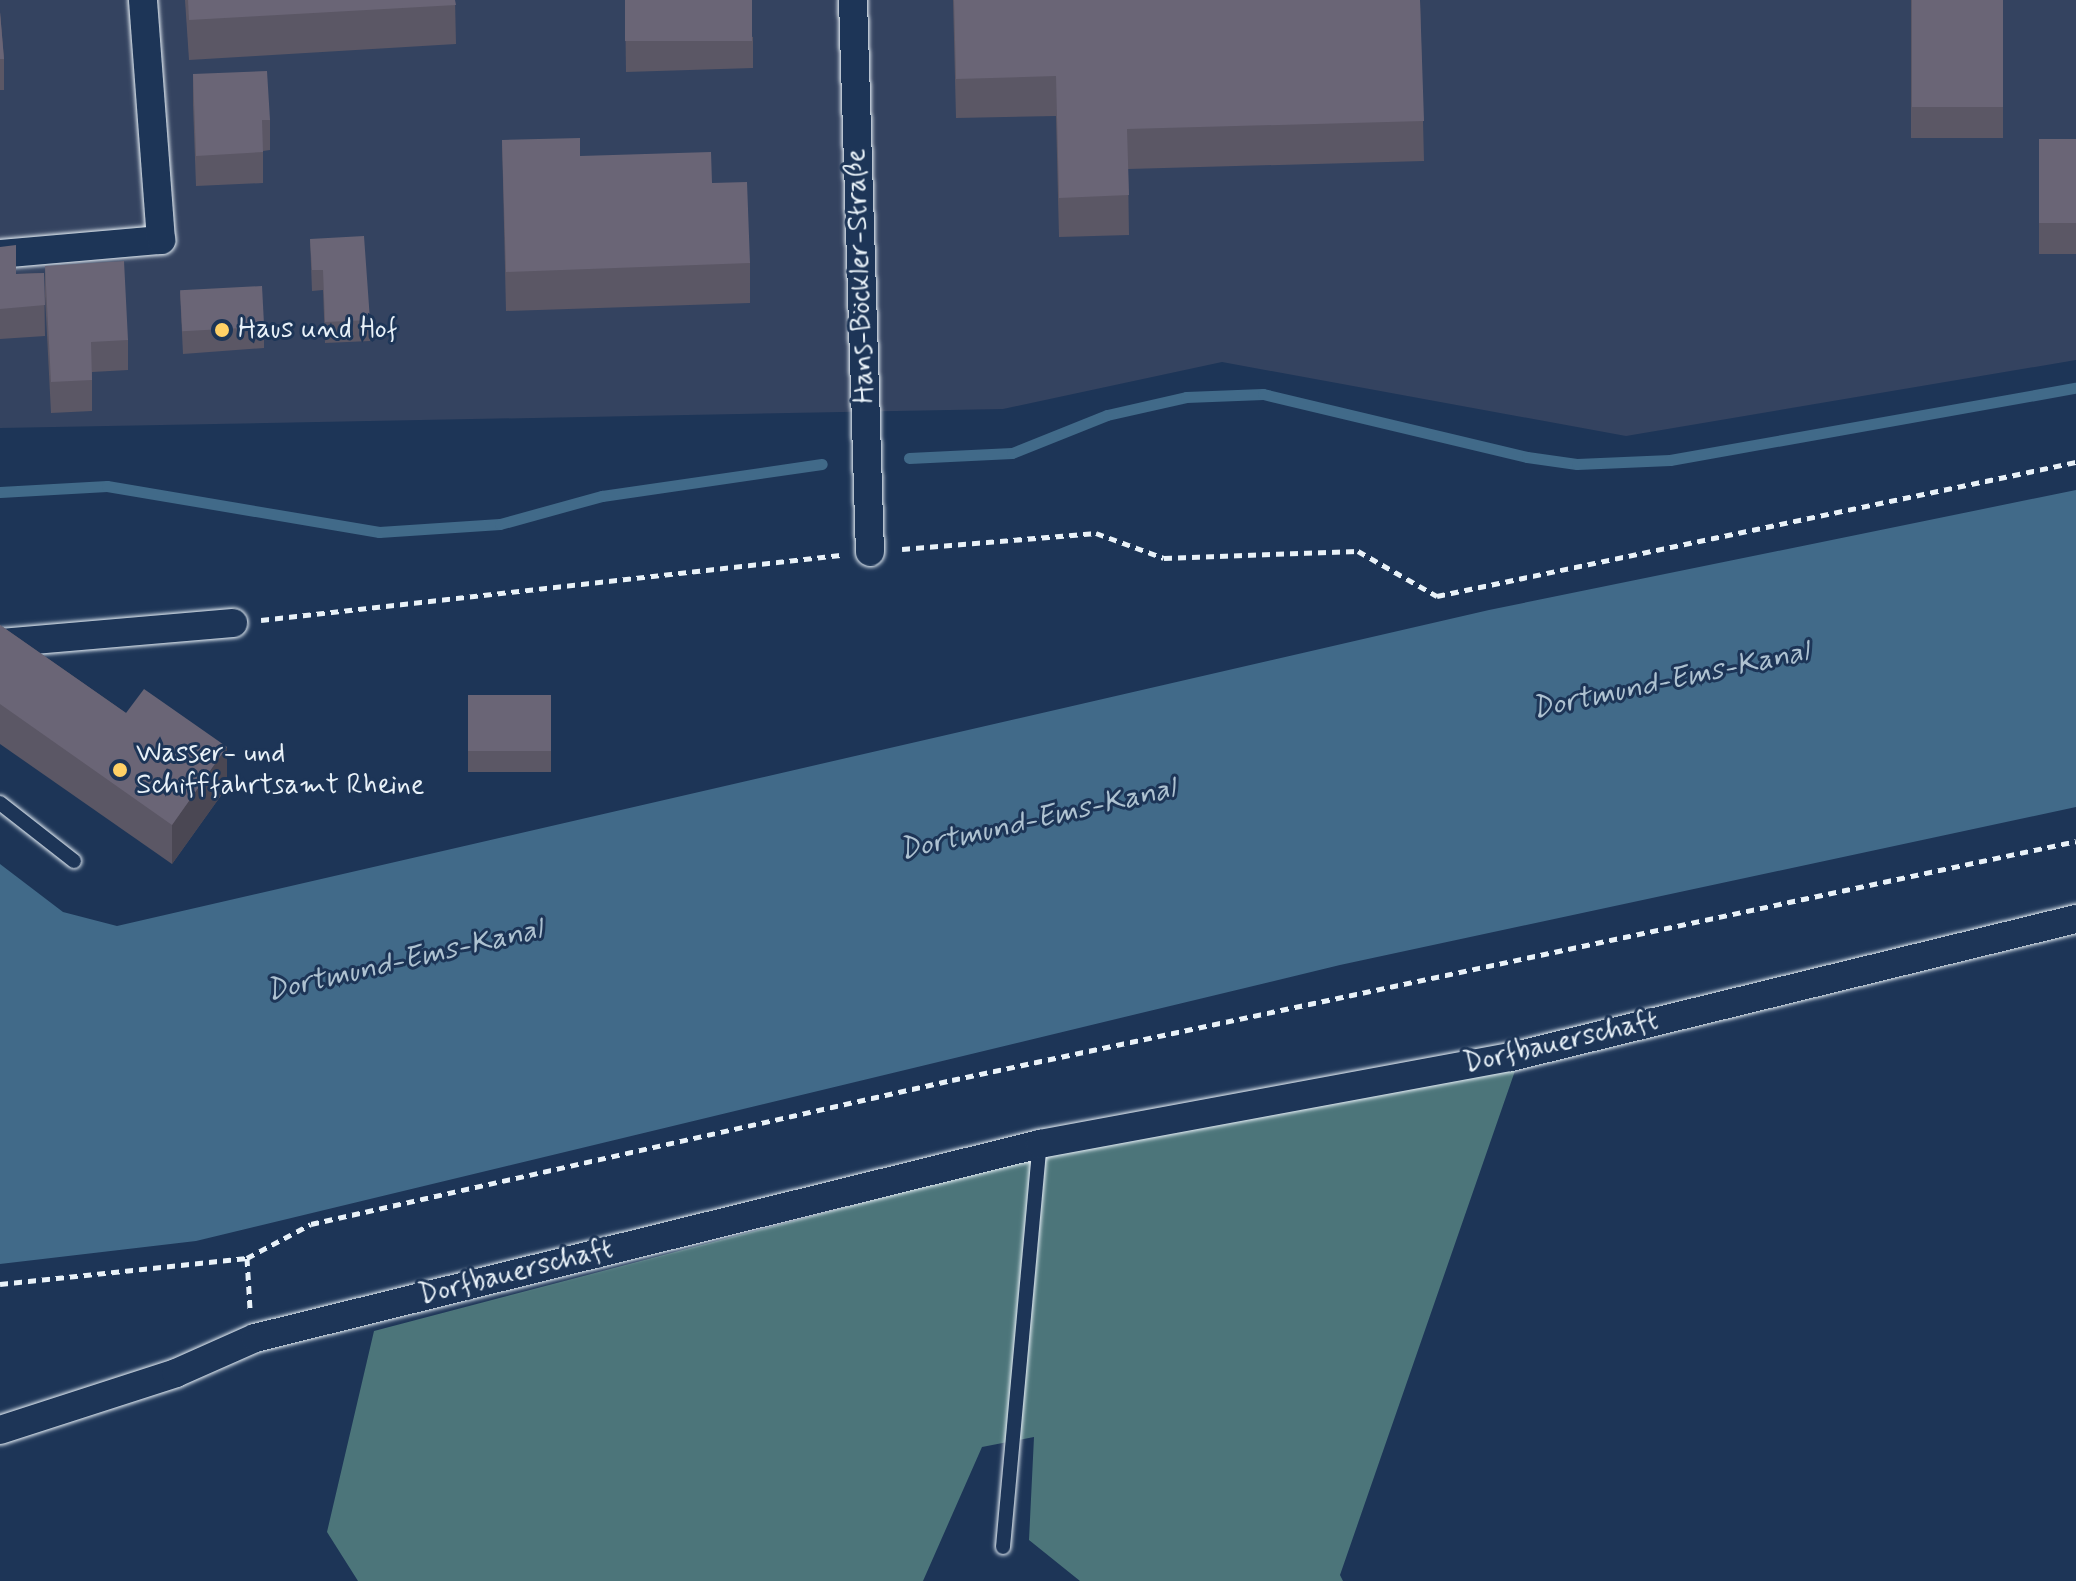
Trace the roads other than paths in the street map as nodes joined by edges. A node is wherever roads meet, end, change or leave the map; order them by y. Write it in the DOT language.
graph roads {
  1 [pos="143,0"];
  2 [pos="853,0"];
  3 [pos="0,254"];
  4 [pos="870,552"];
  5 [pos="233,623"];
  6 [pos="0,643"];
  7 [pos="0,803"];
  8 [pos="74,861"];
  9 [pos="2076,919"];
  10 [pos="1040,1144"];
  11 [pos="0,1430"];
  12 [pos="1003,1547"];
  1 -- 3 [label="street"];
  2 -- 4 [label="street, Hans-Böckler-Straße"];
  5 -- 6 [label="street"];
  7 -- 8 [label="lane"];
  9 -- 10 [label="street, Dorfbauerschaft"];
  10 -- 11 [label="street, Dorfbauerschaft"];
  10 -- 12 [label="lane"];
}
